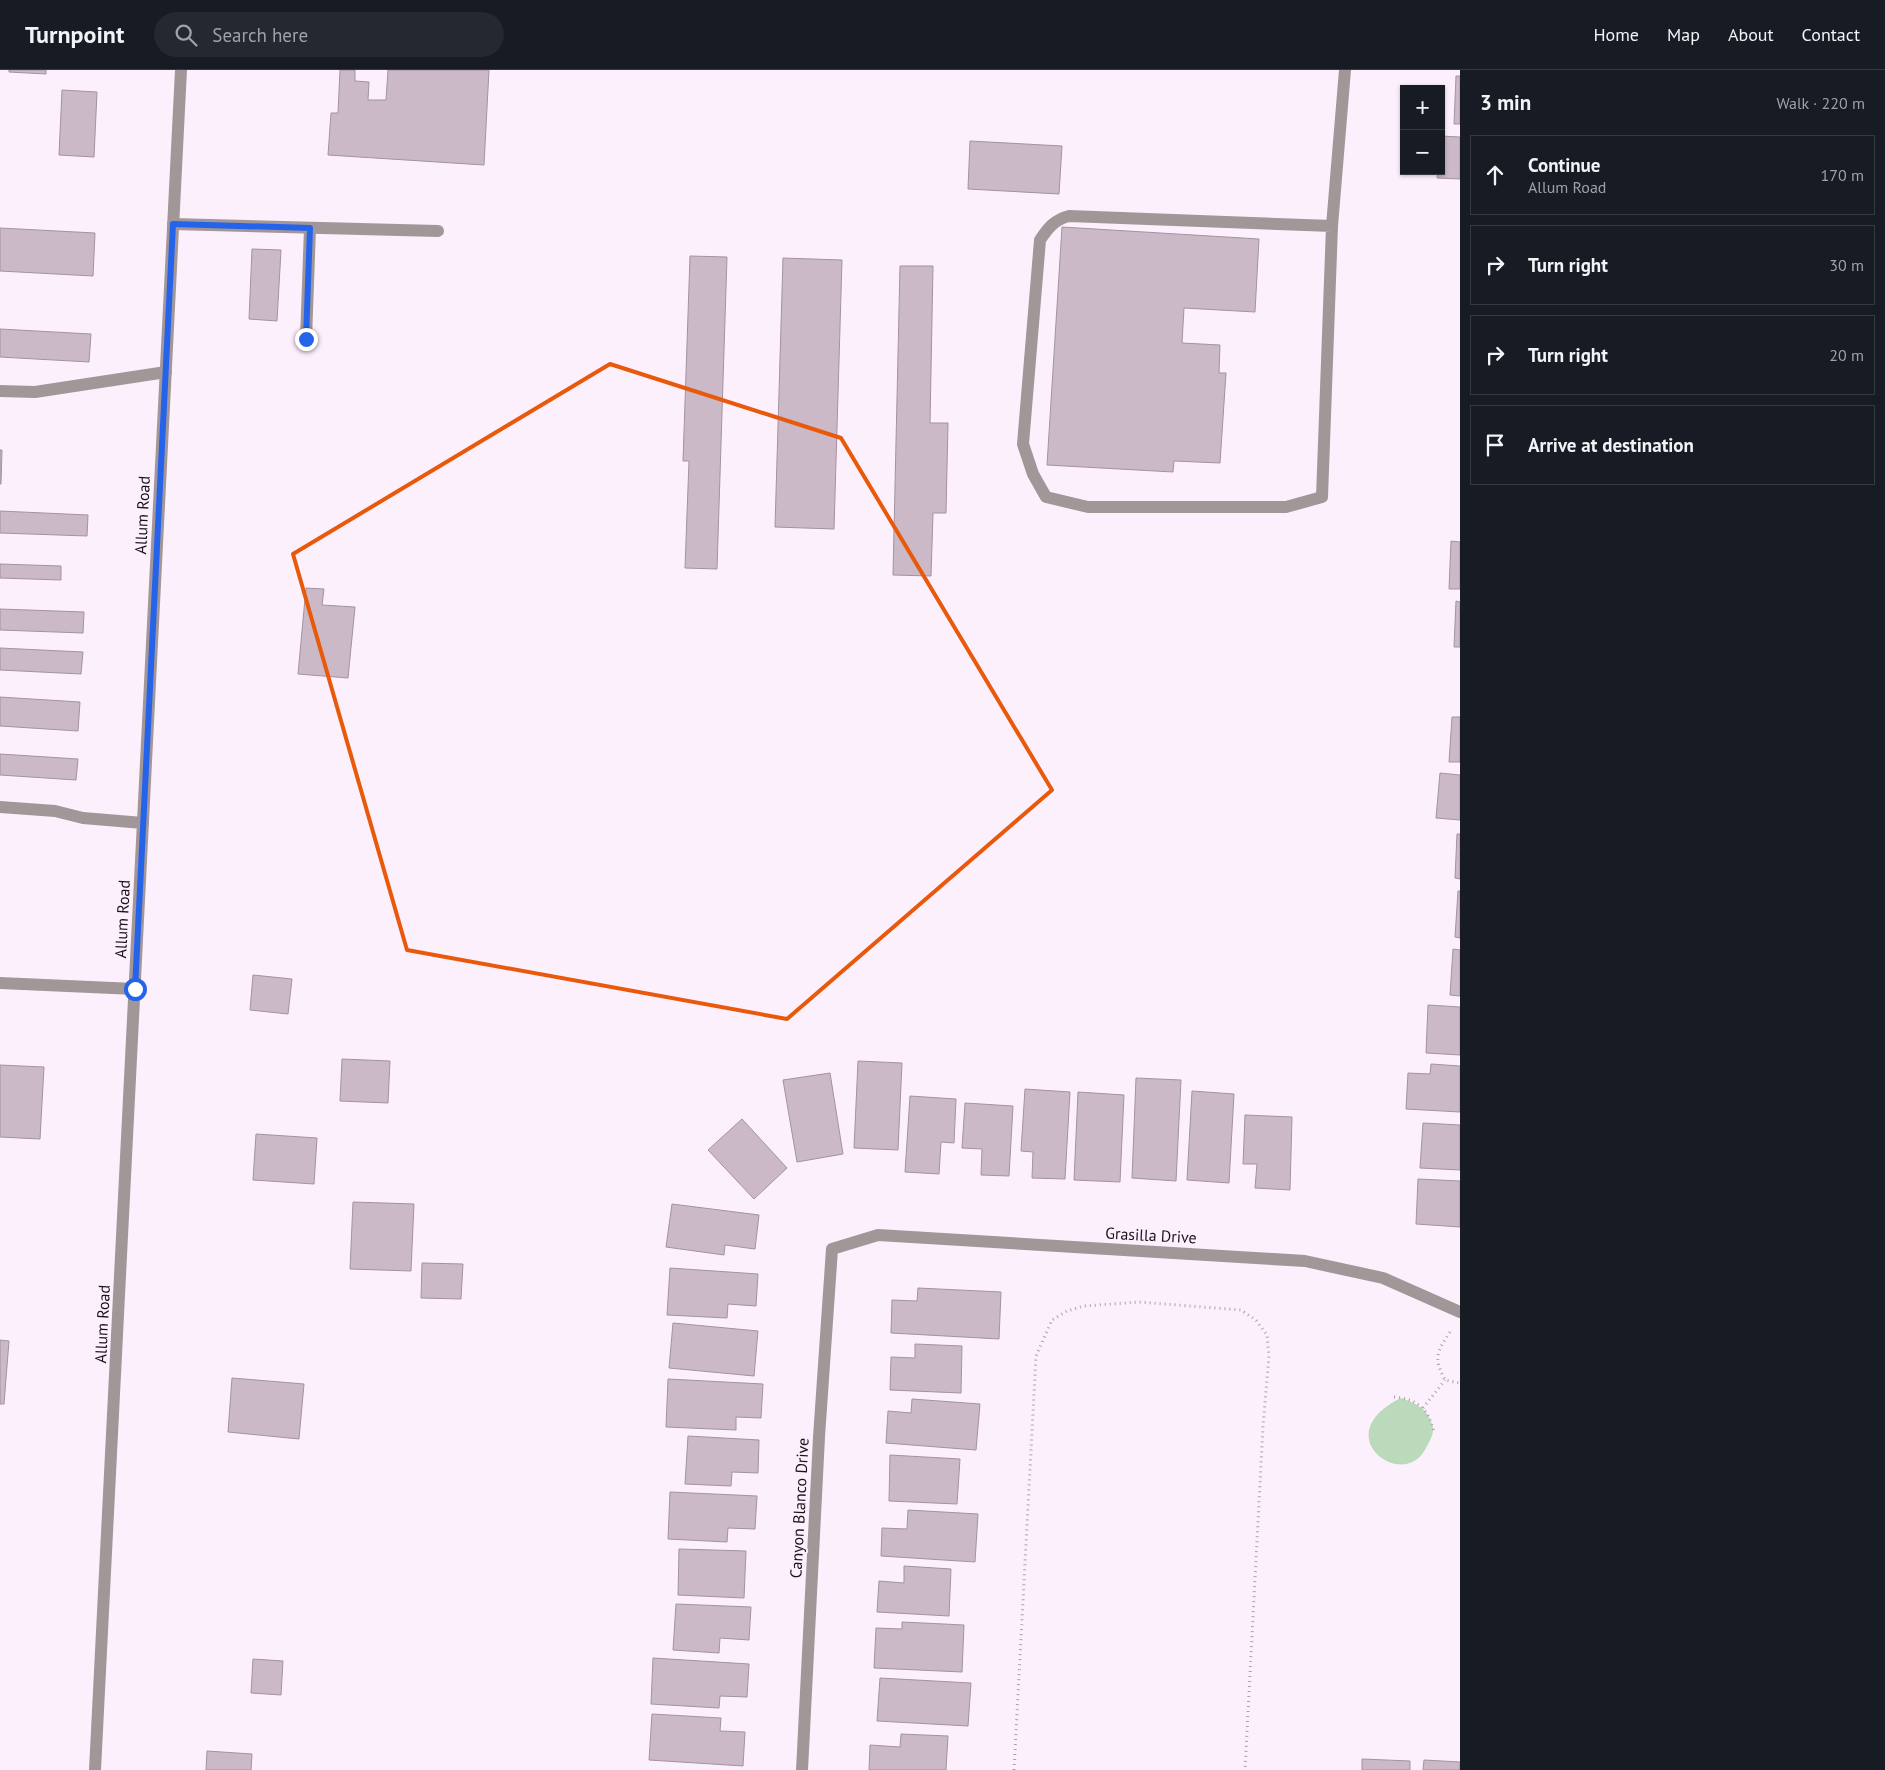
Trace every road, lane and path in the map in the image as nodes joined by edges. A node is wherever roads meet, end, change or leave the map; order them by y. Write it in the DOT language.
graph roads {
  1 [pos="181,70"];
  2 [pos="1344,70"];
  3 [pos="173,224"];
  4 [pos="1332,226"];
  5 [pos="310,228"];
  6 [pos="438,232"];
  7 [pos="306,339"];
  8 [pos="166,372"];
  9 [pos="0,391"];
  10 [pos="0,807"];
  11 [pos="143,823"];
  12 [pos="0,983"];
  13 [pos="135,989"];
  14 [pos="832,1248"];
  15 [pos="1460,1312"];
  16 [pos="1452,1329"];
  17 [pos="1445,1380"];
  18 [pos="1460,1384"];
  19 [pos="1394,1397"];
  20 [pos="1423,1408"];
  21 [pos="1434,1431"];
  22 [pos="96,1770"];
  23 [pos="802,1770"];
  24 [pos="1014,1770"];
  25 [pos="1245,1770"];
  1 -- 3 [label="street, Allum Road"];
  2 -- 4 [label="street"];
  3 -- 5 [label="street"];
  3 -- 8 [label="street, Allum Road"];
  4 -- 4 [label="street"];
  5 -- 6 [label="street"];
  5 -- 7 [label="street"];
  8 -- 9 [label="street"];
  8 -- 11 [label="street, Allum Road"];
  10 -- 11 [label="street"];
  11 -- 13 [label="street, Allum Road"];
  12 -- 13 [label="street"];
  13 -- 22 [label="street, Allum Road"];
  14 -- 15 [label="street, Grasilla Drive"];
  14 -- 23 [label="street, Canyon Blanco Drive"];
  16 -- 17 [label="path"];
  17 -- 18 [label="path"];
  17 -- 20 [label="path"];
  19 -- 20 [label="path"];
  20 -- 21 [label="path"];
  24 -- 25 [label="path"];
}
